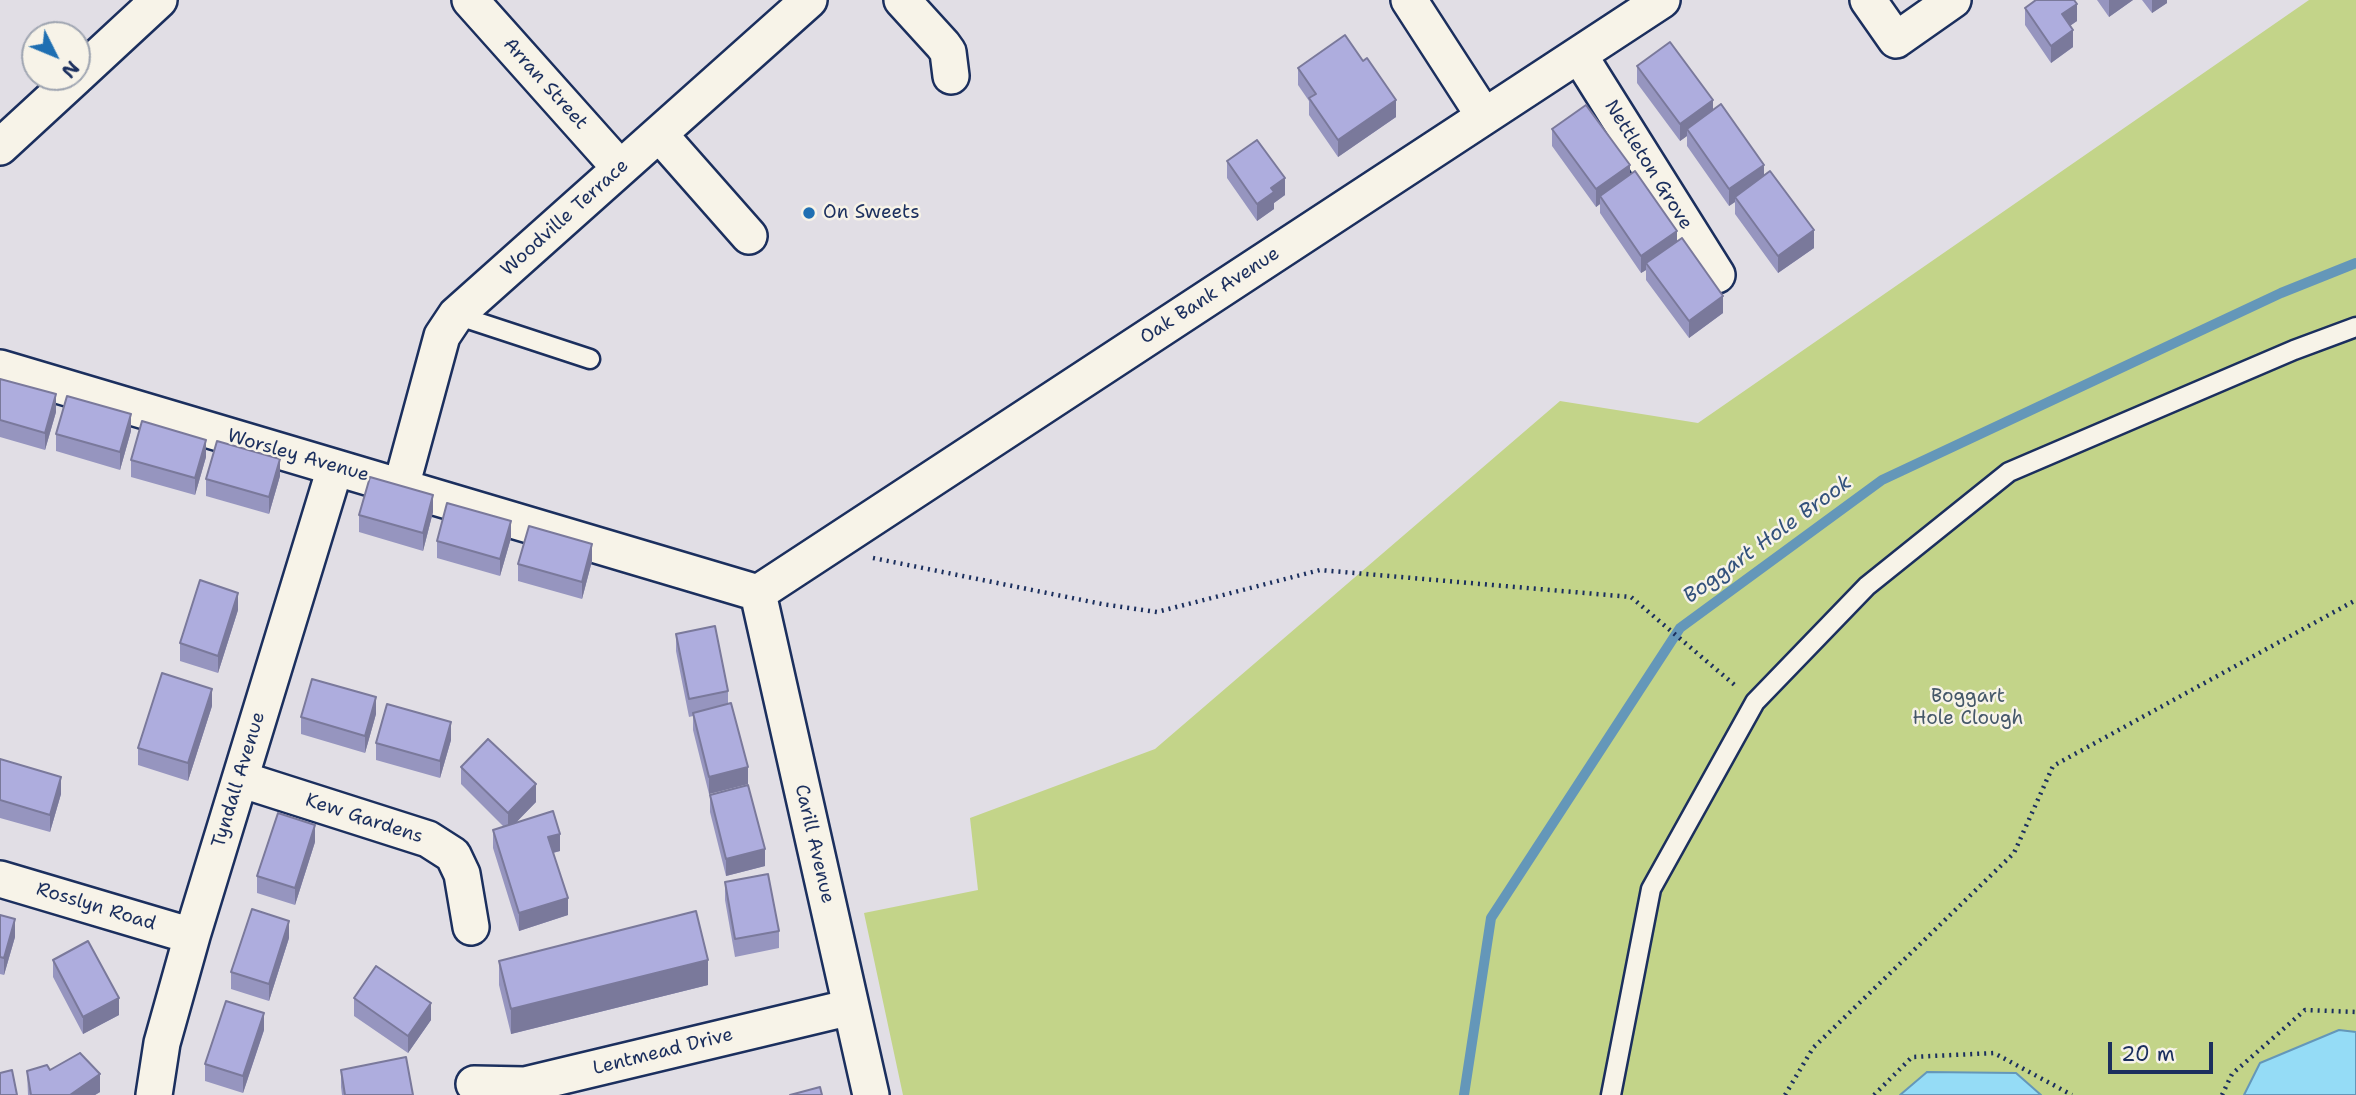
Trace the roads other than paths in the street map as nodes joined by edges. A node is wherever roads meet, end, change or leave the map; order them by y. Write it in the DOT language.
graph roads {
  1 [pos="159,0"];
  2 [pos="470,0"];
  3 [pos="809,0"];
  4 [pos="902,0"];
  5 [pos="1409,0"];
  6 [pos="1662,0"];
  7 [pos="1868,0"];
  8 [pos="1953,0"];
  9 [pos="1579,55"];
  10 [pos="91,64"];
  11 [pos="951,76"];
  12 [pos="62,91"];
  13 [pos="1484,116"];
  14 [pos="659,134"];
  15 [pos="0,148"];
  16 [pos="620,168"];
  17 [pos="749,236"];
  18 [pos="1717,275"];
  19 [pos="456,315"];
  20 [pos="2356,327"];
  21 [pos="590,359"];
  22 [pos="0,368"];
  23 [pos="335,468"];
  24 [pos="401,487"];
  25 [pos="758,593"];
  26 [pos="240,779"];
  27 [pos="0,879"];
  28 [pos="471,927"];
  29 [pos="192,936"];
  30 [pos="851,1007"];
  31 [pos="474,1084"];
  32 [pos="154,1095"];
  33 [pos="871,1095"];
  34 [pos="1611,1095"];
  1 -- 10 [label="street"];
  2 -- 16 [label="street, Arran Street"];
  3 -- 14 [label="street, Woodville Terrace"];
  4 -- 11 [label="street"];
  5 -- 13 [label="street"];
  6 -- 9 [label="street, Oak Bank Avenue"];
  7 -- 8 [label="street"];
  9 -- 13 [label="street, Oak Bank Avenue"];
  9 -- 18 [label="street, Nettleton Grove"];
  12 -- 15 [label="street"];
  13 -- 25 [label="street, Oak Bank Avenue"];
  14 -- 16 [label="street, Woodville Terrace"];
  14 -- 17 [label="street"];
  16 -- 19 [label="street, Woodville Terrace"];
  19 -- 21 [label="lane"];
  19 -- 24 [label="street, Woodville Terrace"];
  20 -- 34 [label="lane"];
  22 -- 23 [label="street, Worsley Avenue"];
  23 -- 24 [label="street, Worsley Avenue"];
  23 -- 26 [label="street, Tyndall Avenue"];
  24 -- 25 [label="street, Worsley Avenue"];
  25 -- 30 [label="street, Carill Avenue"];
  26 -- 28 [label="street, Kew Gardens"];
  26 -- 29 [label="street, Tyndall Avenue"];
  27 -- 29 [label="street, Rosslyn Road"];
  29 -- 32 [label="street, Tyndall Avenue"];
  30 -- 31 [label="street, Lentmead Drive"];
  30 -- 33 [label="street, Carill Avenue"];
}
